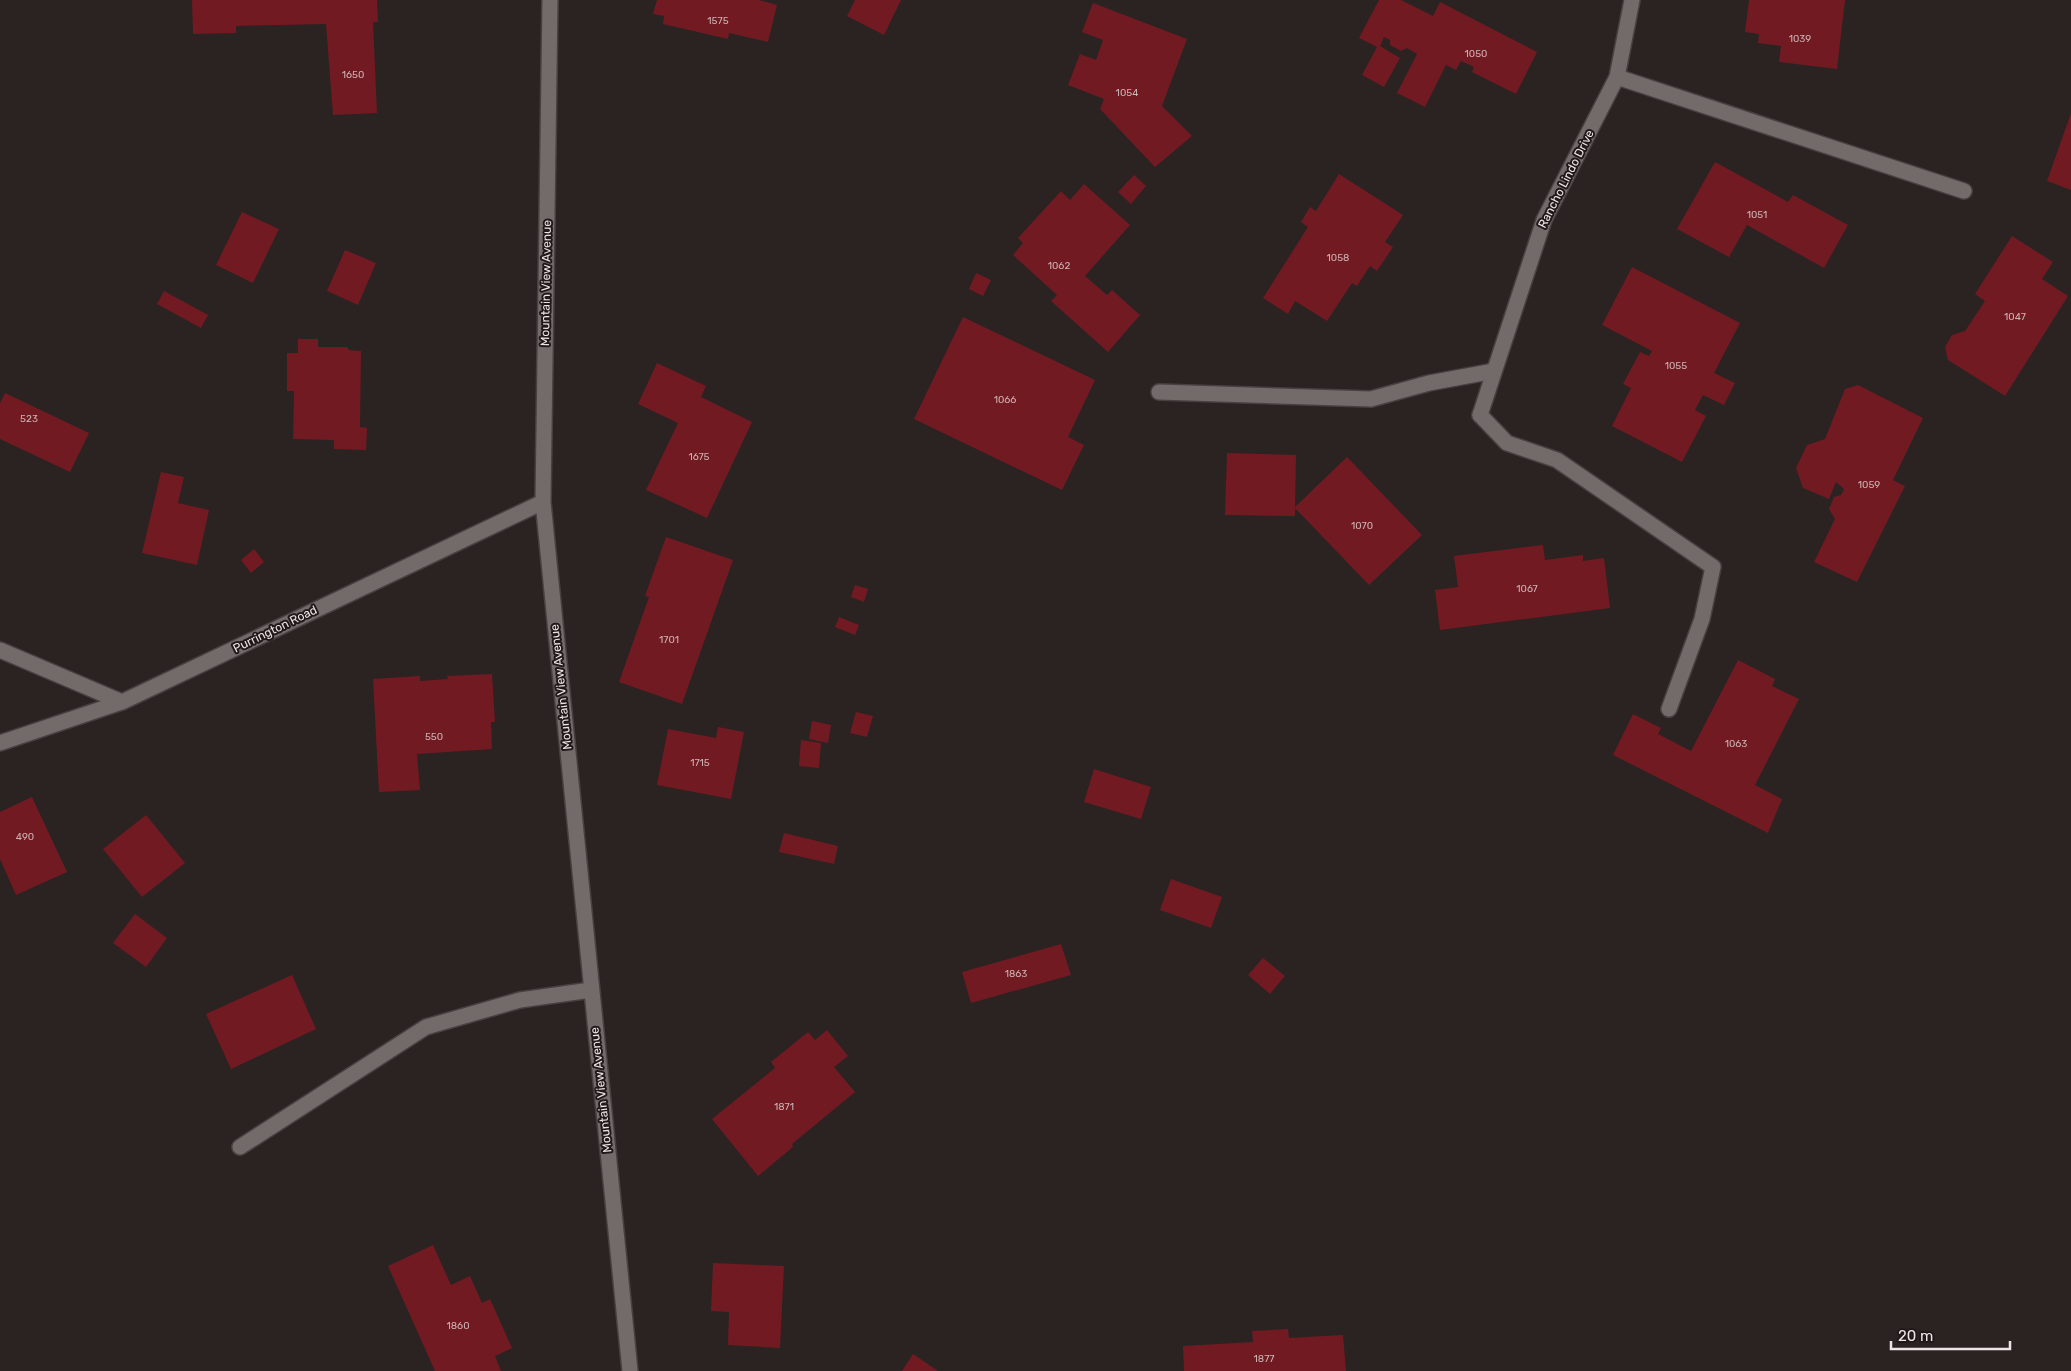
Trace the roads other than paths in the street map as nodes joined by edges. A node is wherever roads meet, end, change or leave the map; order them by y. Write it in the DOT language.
graph roads {
  1 [pos="550,0"];
  2 [pos="1632,0"];
  3 [pos="1617,77"];
  4 [pos="1964,191"];
  5 [pos="1494,372"];
  6 [pos="1159,392"];
  7 [pos="543,502"];
  8 [pos="0,650"];
  9 [pos="122,702"];
  10 [pos="1669,709"];
  11 [pos="0,743"];
  12 [pos="591,990"];
  13 [pos="240,1147"];
  14 [pos="630,1371"];
  1 -- 7 [label="street, Mountain View Avenue"];
  2 -- 3 [label="street, Rancho Lindo Drive"];
  3 -- 4 [label="street"];
  3 -- 5 [label="street, Rancho Lindo Drive"];
  5 -- 6 [label="street"];
  5 -- 10 [label="street, Rancho Lindo Drive"];
  7 -- 9 [label="street, Purrington Road"];
  7 -- 12 [label="street, Mountain View Avenue"];
  8 -- 9 [label="street"];
  9 -- 11 [label="street, Purrington Road"];
  12 -- 13 [label="street"];
  12 -- 14 [label="street, Mountain View Avenue"];
}
